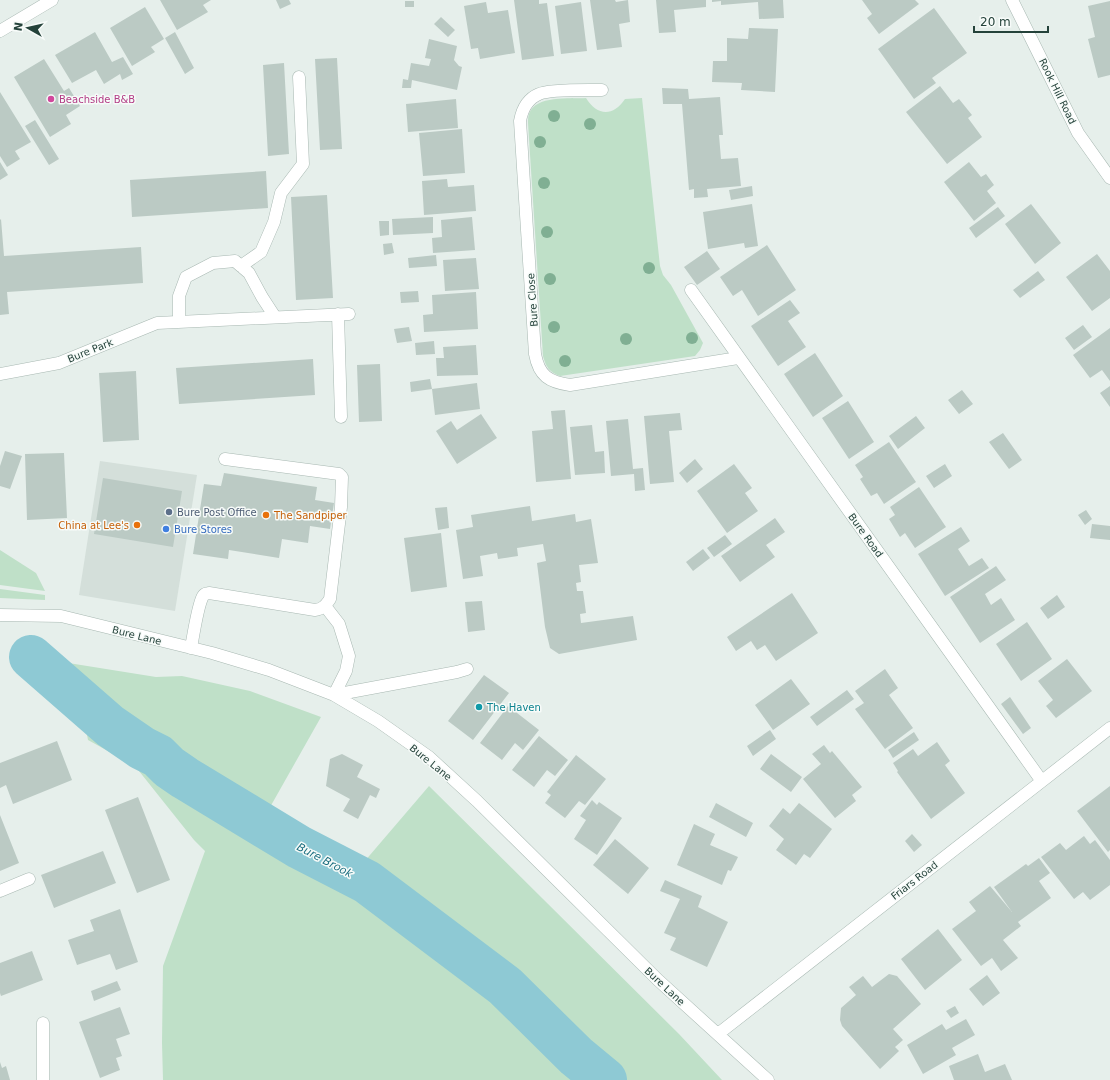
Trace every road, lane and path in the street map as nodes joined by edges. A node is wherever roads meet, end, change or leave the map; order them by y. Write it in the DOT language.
graph roads {
  1 [pos="52,0"];
  2 [pos="1012,0"];
  3 [pos="0,32"];
  4 [pos="299,77"];
  5 [pos="602,90"];
  6 [pos="1110,178"];
  7 [pos="241,266"];
  8 [pos="691,290"];
  9 [pos="275,317"];
  10 [pos="179,322"];
  11 [pos="738,358"];
  12 [pos="0,374"];
  13 [pos="341,417"];
  14 [pos="225,459"];
  15 [pos="325,606"];
  16 [pos="0,615"];
  17 [pos="191,648"];
  18 [pos="467,669"];
  19 [pos="334,695"];
  20 [pos="1110,728"];
  21 [pos="1041,780"];
  22 [pos="30,879"];
  23 [pos="0,891"];
  24 [pos="43,1023"];
  25 [pos="718,1034"];
  26 [pos="43,1080"];
  27 [pos="768,1080"];
  1 -- 3 [label="street"];
  2 -- 6 [label="street, Rook Hill Road"];
  4 -- 7 [label="street"];
  5 -- 11 [label="street, Bure Close"];
  7 -- 9 [label="street"];
  7 -- 10 [label="street"];
  8 -- 11 [label="street, Bure Road"];
  9 -- 10 [label="street, Bure Park"];
  9 -- 13 [label="street, Bure Park"];
  10 -- 12 [label="street, Bure Park"];
  11 -- 21 [label="street, Bure Road"];
  14 -- 15 [label="street"];
  15 -- 17 [label="street"];
  15 -- 19 [label="street"];
  16 -- 17 [label="street, Bure Lane"];
  17 -- 19 [label="street, Bure Lane"];
  18 -- 19 [label="street"];
  19 -- 25 [label="street, Bure Lane"];
  20 -- 21 [label="street, Friars Road"];
  21 -- 25 [label="street, Friars Road"];
  22 -- 23 [label="street"];
  24 -- 26 [label="street"];
  25 -- 27 [label="street, Bure Lane"];
}
